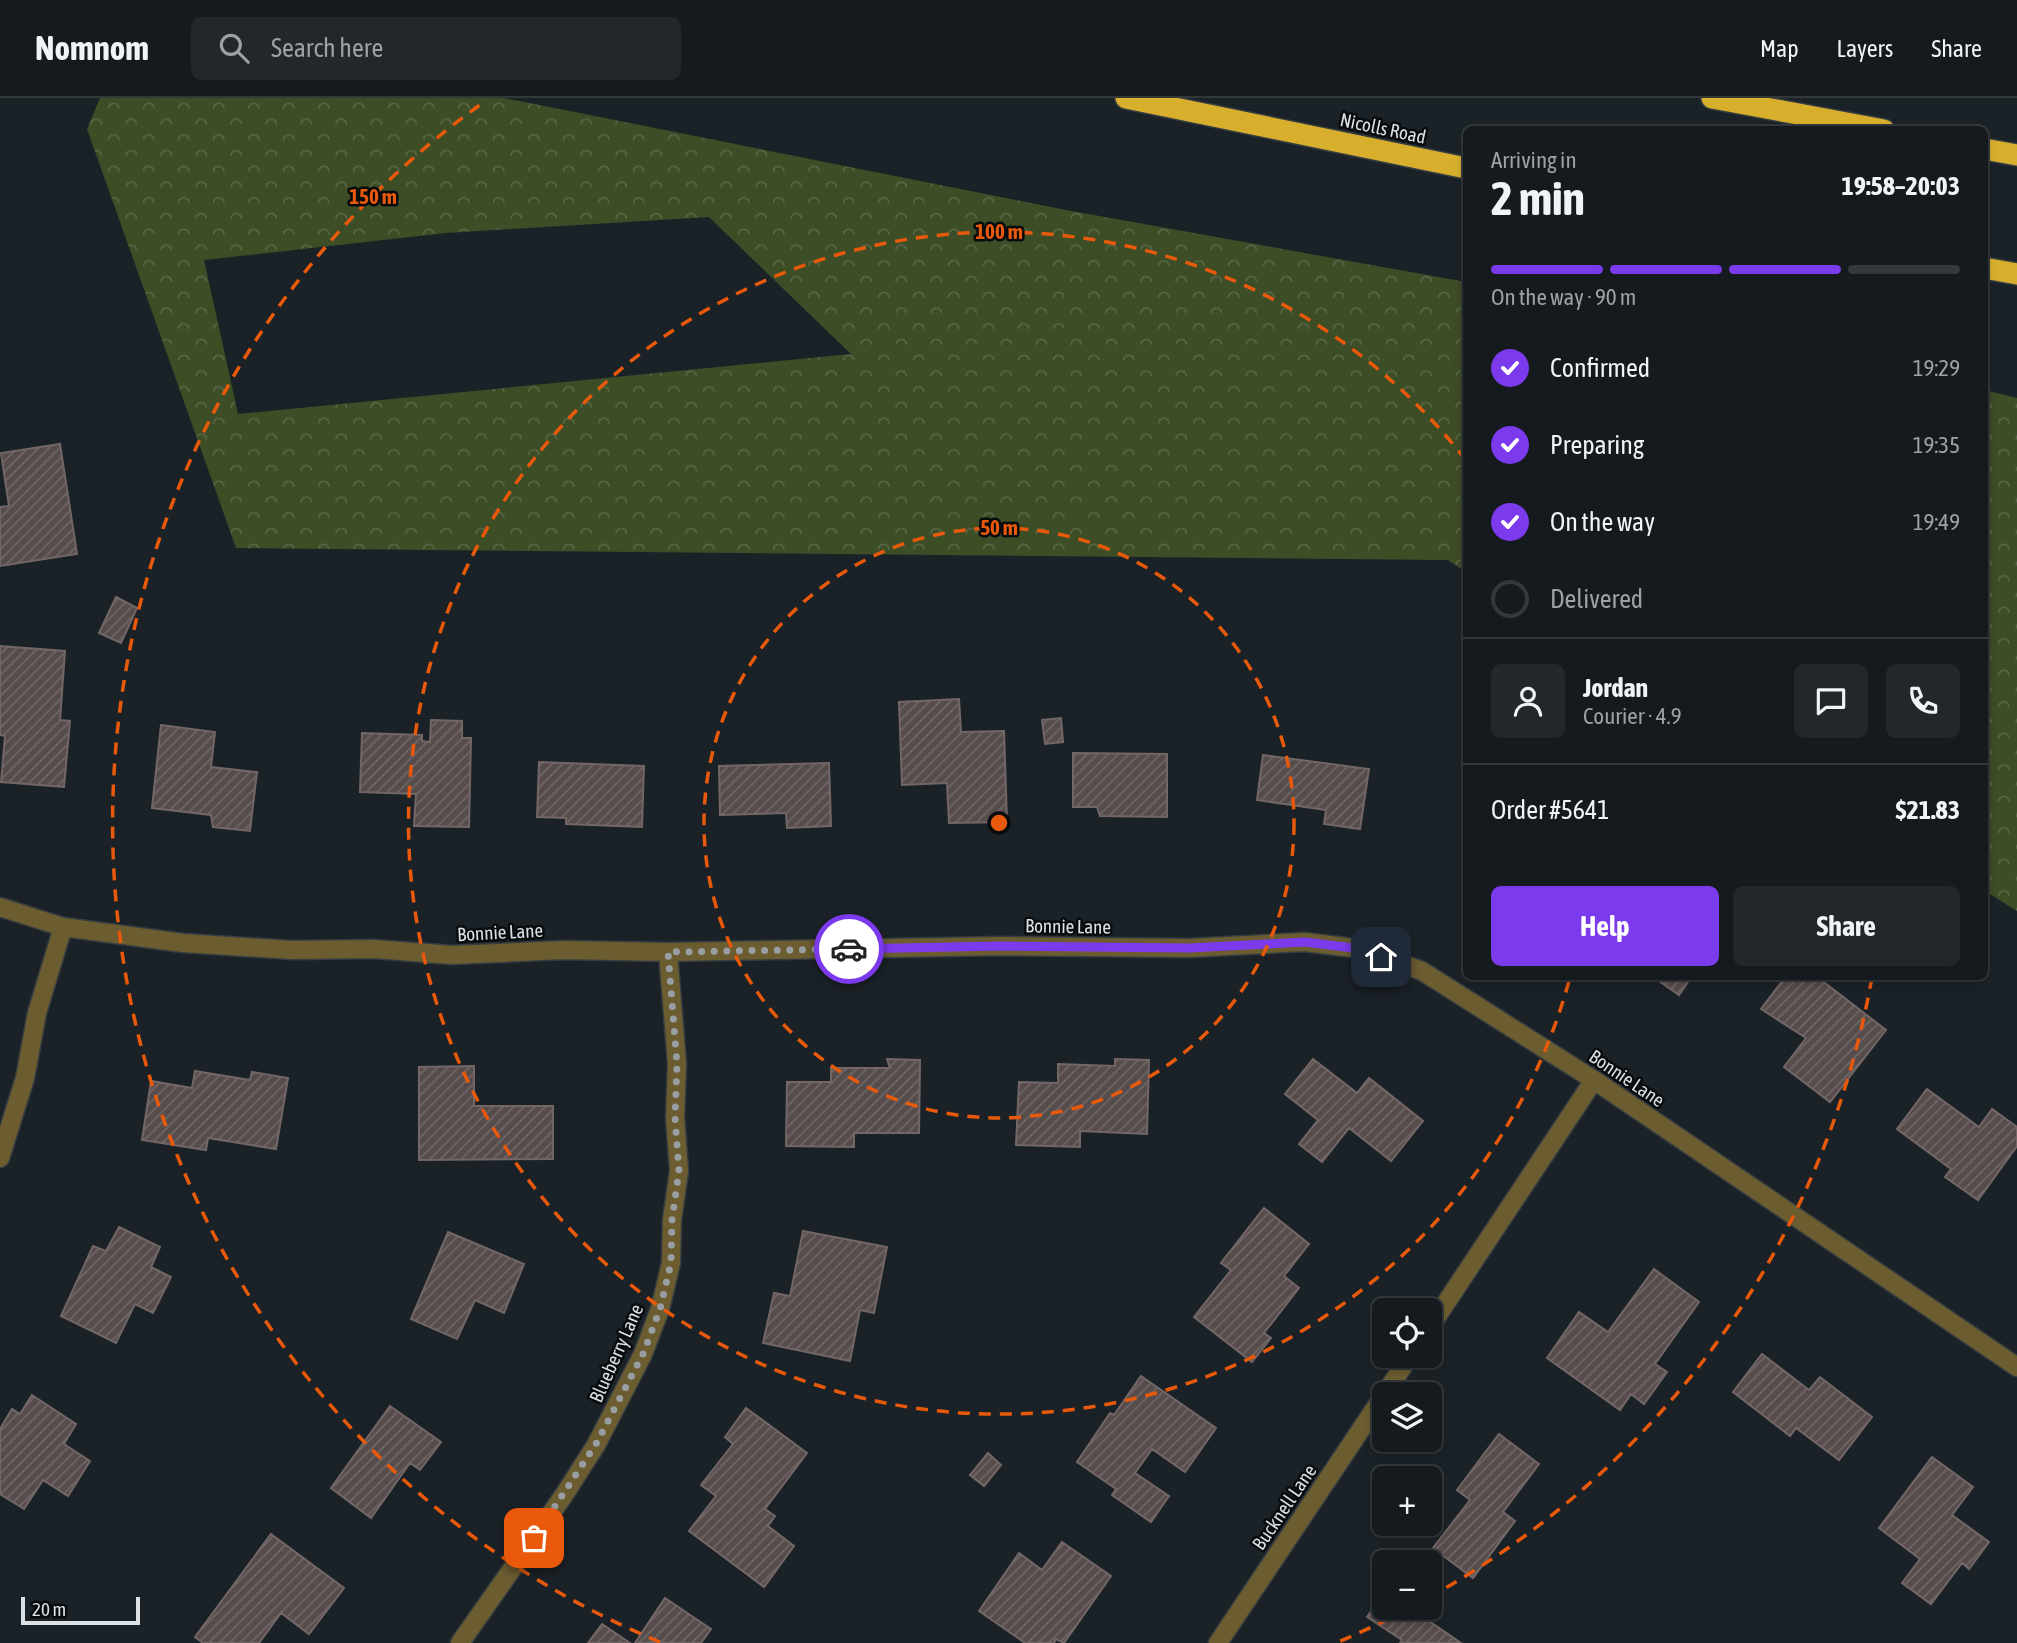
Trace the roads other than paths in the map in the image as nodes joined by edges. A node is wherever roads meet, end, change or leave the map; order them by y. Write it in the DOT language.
graph roads {
  1 [pos="1126,98"];
  2 [pos="1712,98"];
  3 [pos="1862,126"];
  4 [pos="1988,150"];
  5 [pos="2017,155"];
  6 [pos="1463,167"];
  7 [pos="1988,269"];
  8 [pos="2017,274"];
  9 [pos="0,907"];
  10 [pos="64,927"];
  11 [pos="668,952"];
  12 [pos="1594,1080"];
  13 [pos="0,1158"];
  14 [pos="1442,1309"];
  15 [pos="2017,1367"];
  16 [pos="1372,1413"];
  17 [pos="460,1643"];
  18 [pos="1218,1643"];
  1 -- 6 [label="highway, Nicolls Road"];
  2 -- 3 [label="highway"];
  4 -- 5 [label="highway"];
  7 -- 8 [label="highway"];
  9 -- 10 [label="street, Bonnie Lane"];
  10 -- 11 [label="street, Bonnie Lane"];
  10 -- 13 [label="street"];
  11 -- 12 [label="street, Bonnie Lane"];
  11 -- 17 [label="street, Blueberry Lane"];
  12 -- 14 [label="street"];
  12 -- 15 [label="street, Bonnie Lane"];
  16 -- 18 [label="street, Bucknell Lane"];
}
